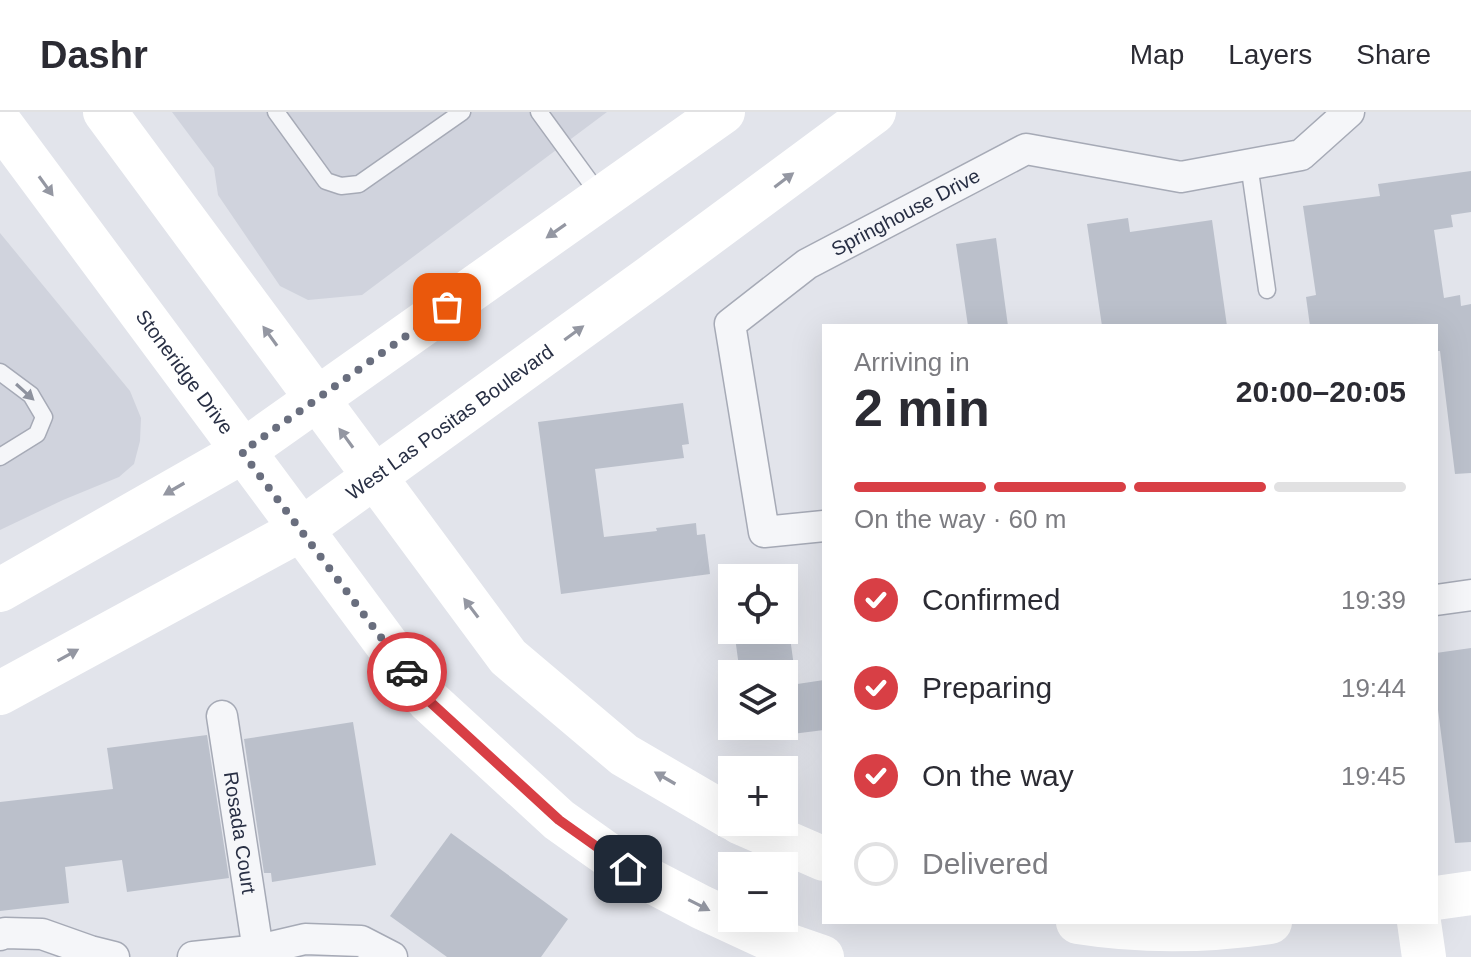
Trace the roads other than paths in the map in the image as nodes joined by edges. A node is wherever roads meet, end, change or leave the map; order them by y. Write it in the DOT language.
graph roads {
  1 [pos="105,112"];
  2 [pos="276,112"];
  3 [pos="462,112"];
  4 [pos="539,112"];
  5 [pos="723,112"];
  6 [pos="874,112"];
  7 [pos="1349,112"];
  8 [pos="0,123"];
  9 [pos="1249,164"];
  10 [pos="602,198"];
  11 [pos="1267,290"];
  12 [pos="0,372"];
  13 [pos="317,398"];
  14 [pos="242,452"];
  15 [pos="0,457"];
  16 [pos="375,477"];
  17 [pos="822,526"];
  18 [pos="302,529"];
  19 [pos="0,590"];
  20 [pos="1471,595"];
  21 [pos="1438,600"];
  22 [pos="0,693"];
  23 [pos="222,716"];
  24 [pos="718,810"];
  25 [pos="771,836"];
  26 [pos="822,858"];
  27 [pos="1471,893"];
  28 [pos="1438,898"];
  29 [pos="1092,924"];
  30 [pos="1257,924"];
  31 [pos="1419,924"];
  32 [pos="0,935"];
  33 [pos="259,953"];
  34 [pos="114,957"];
  35 [pos="193,957"];
  36 [pos="392,957"];
  37 [pos="822,957"];
  38 [pos="1424,957"];
  13 -- 1 [label="main road, one-way"];
  2 -- 3 [label="lane"];
  4 -- 10 [label="lane"];
  5 -- 10 [label="main road"];
  16 -- 6 [label="main road, West Las Positas Boulevard, one-way"];
  7 -- 9 [label="street, Springhouse Drive"];
  8 -- 14 [label="main road, Stoneridge Drive, one-way"];
  9 -- 11 [label="lane"];
  9 -- 17 [label="street, Springhouse Drive"];
  10 -- 13 [label="main road, one-way"];
  12 -- 15 [label="lane, one-way"];
  13 -- 14 [label="main road"];
  16 -- 13 [label="main road, one-way"];
  14 -- 18 [label="main road, Stoneridge Drive"];
  14 -- 19 [label="main road, one-way"];
  16 -- 18 [label="main road, West Las Positas Boulevard"];
  24 -- 16 [label="main road, one-way"];
  22 -- 18 [label="main road, West Las Positas Boulevard, one-way"];
  18 -- 37 [label="main road, Stoneridge Drive, one-way"];
  20 -- 21 [label="street"];
  23 -- 33 [label="street, Rosada Court"];
  25 -- 26 [label="main road"];
  27 -- 28 [label="main road"];
  29 -- 30 [label="main road"];
  31 -- 38 [label="main road"];
  32 -- 34 [label="street"];
  33 -- 35 [label="street"];
  33 -- 36 [label="street"];
}
